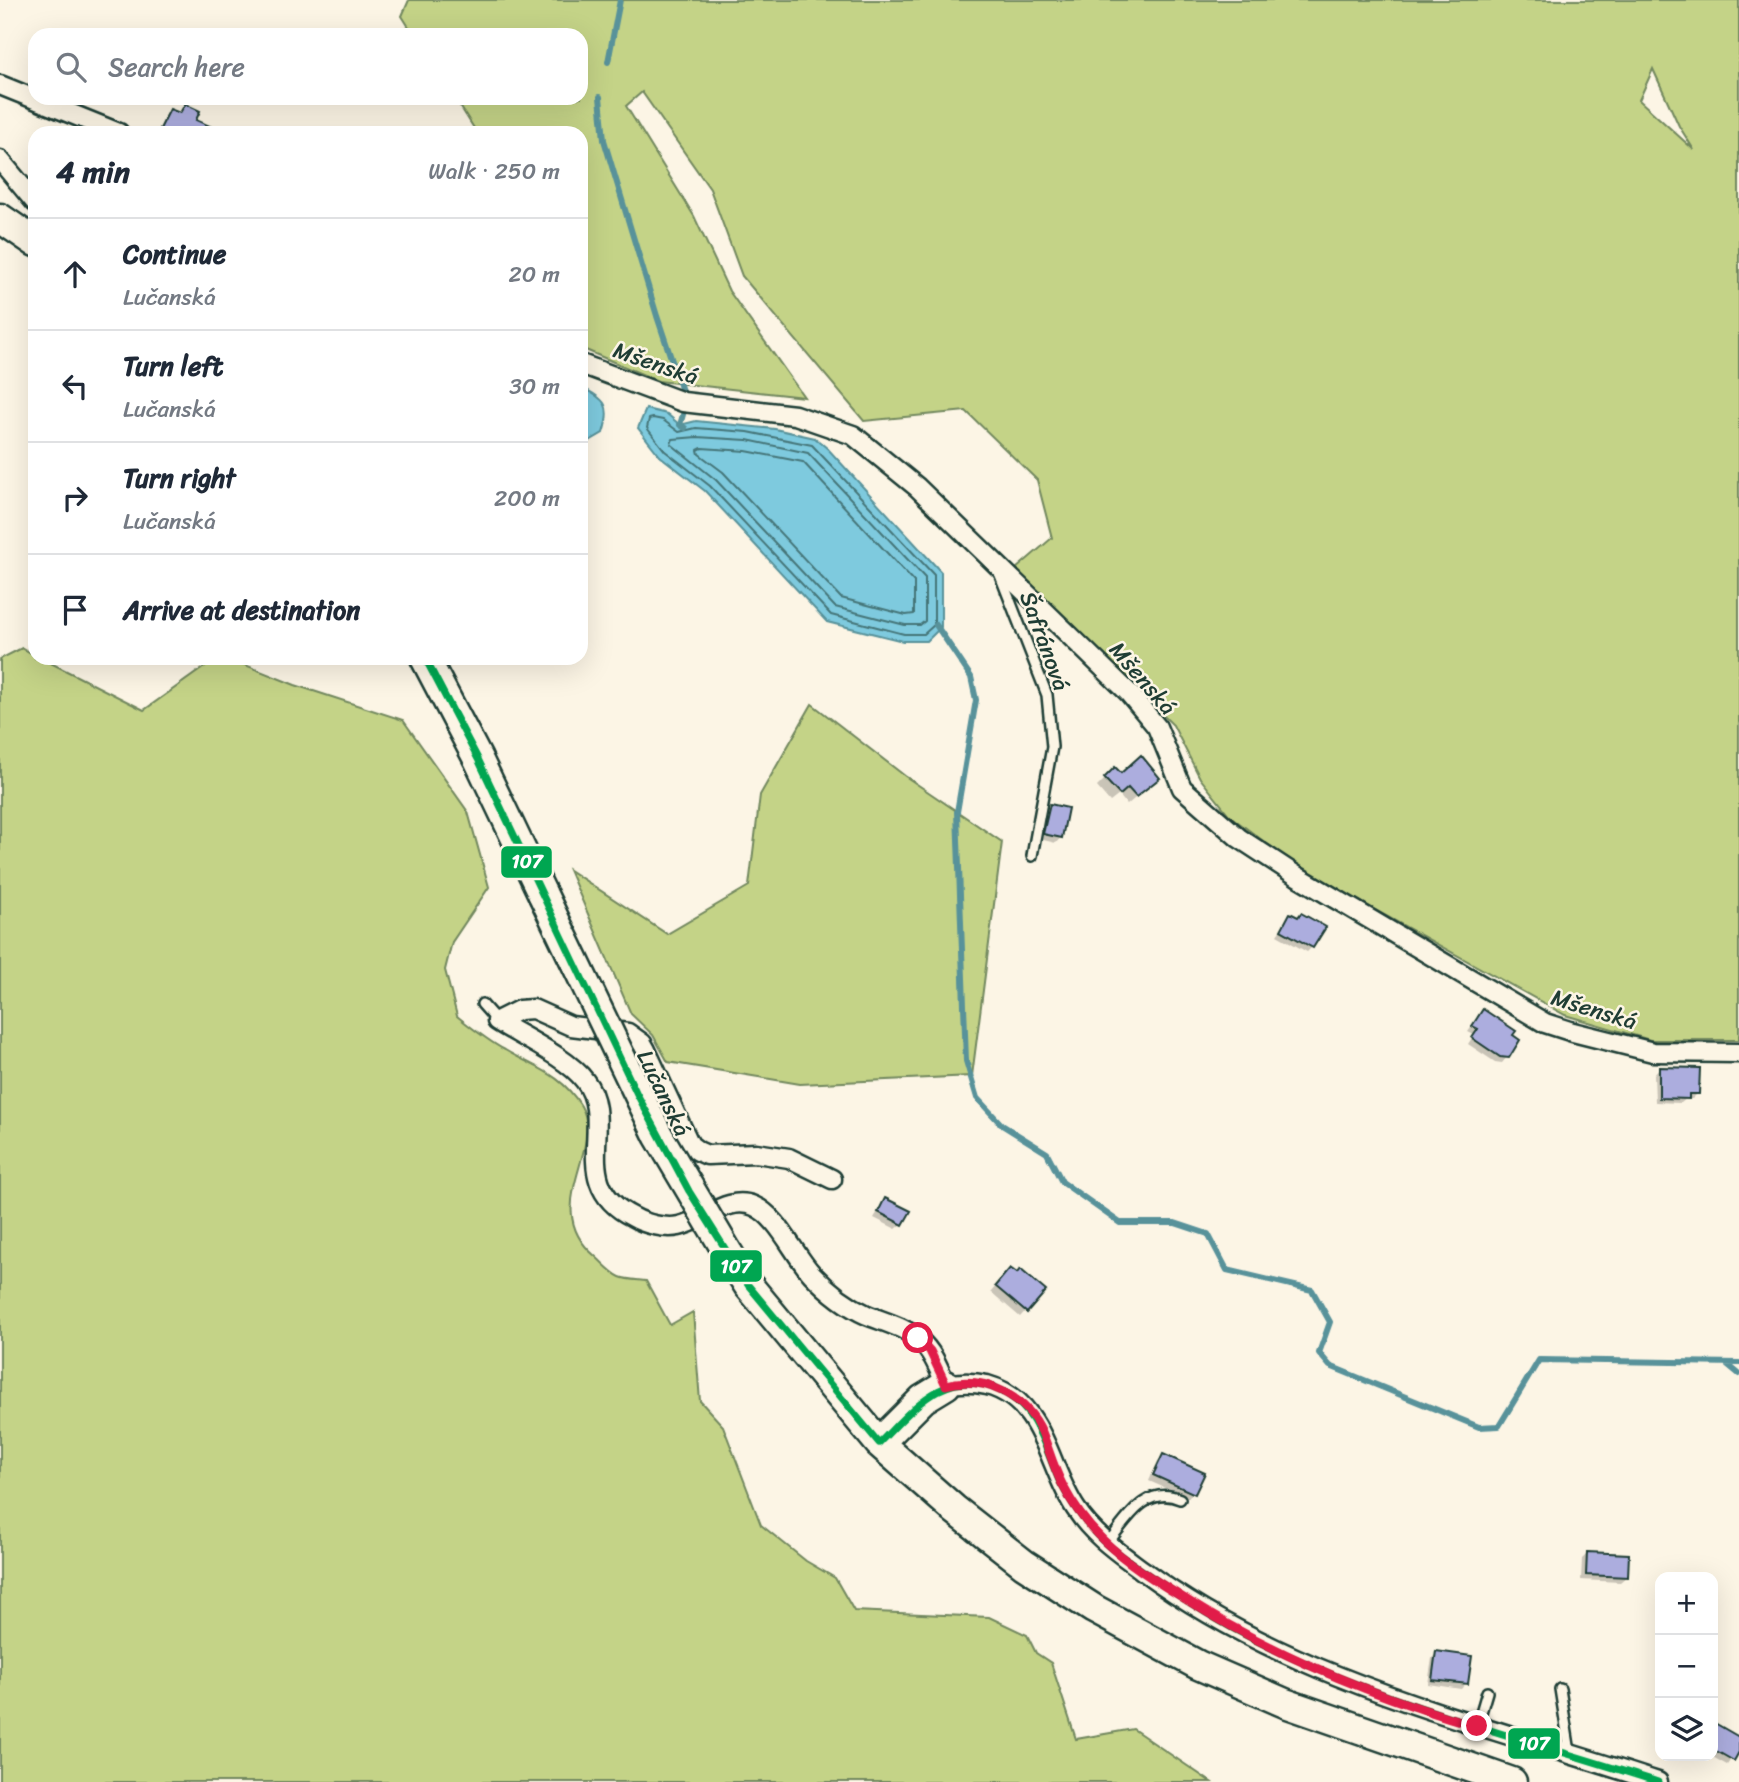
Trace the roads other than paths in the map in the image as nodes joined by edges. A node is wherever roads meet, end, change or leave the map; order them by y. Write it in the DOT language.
graph roads {
  1 [pos="0,85"];
  2 [pos="28,96"];
  3 [pos="50,105"];
  4 [pos="102,126"];
  5 [pos="0,160"];
  6 [pos="28,194"];
  7 [pos="0,218"];
  8 [pos="28,237"];
  9 [pos="588,366"];
  10 [pos="996,564"];
  11 [pos="429,665"];
  12 [pos="1032,856"];
  13 [pos="482,1003"];
  14 [pos="497,1021"];
  15 [pos="1739,1053"];
  16 [pos="832,1179"];
  17 [pos="946,1385"];
  18 [pos="879,1443"];
  19 [pos="1180,1499"];
  20 [pos="1107,1544"];
  21 [pos="1560,1689"];
  22 [pos="1487,1692"];
  23 [pos="1477,1726"];
  24 [pos="1570,1752"];
  25 [pos="1511,1782"];
  26 [pos="1658,1782"];
  1 -- 2 [label="street"];
  3 -- 4 [label="street"];
  5 -- 6 [label="street"];
  7 -- 8 [label="main road"];
  9 -- 10 [label="street, Mšenská"];
  10 -- 12 [label="lane, Šafránová"];
  10 -- 15 [label="street, Mšenská"];
  11 -- 18 [label="main road, bridge"];
  13 -- 14 [label="lane"];
  14 -- 16 [label="street, Lučanská"];
  14 -- 17 [label="street"];
  17 -- 18 [label="main road"];
  17 -- 20 [label="street"];
  18 -- 25 [label="main road"];
  19 -- 20 [label="lane"];
  20 -- 23 [label="street"];
  21 -- 24 [label="lane"];
  22 -- 23 [label="lane"];
  23 -- 24 [label="street"];
  24 -- 26 [label="street"];
}
